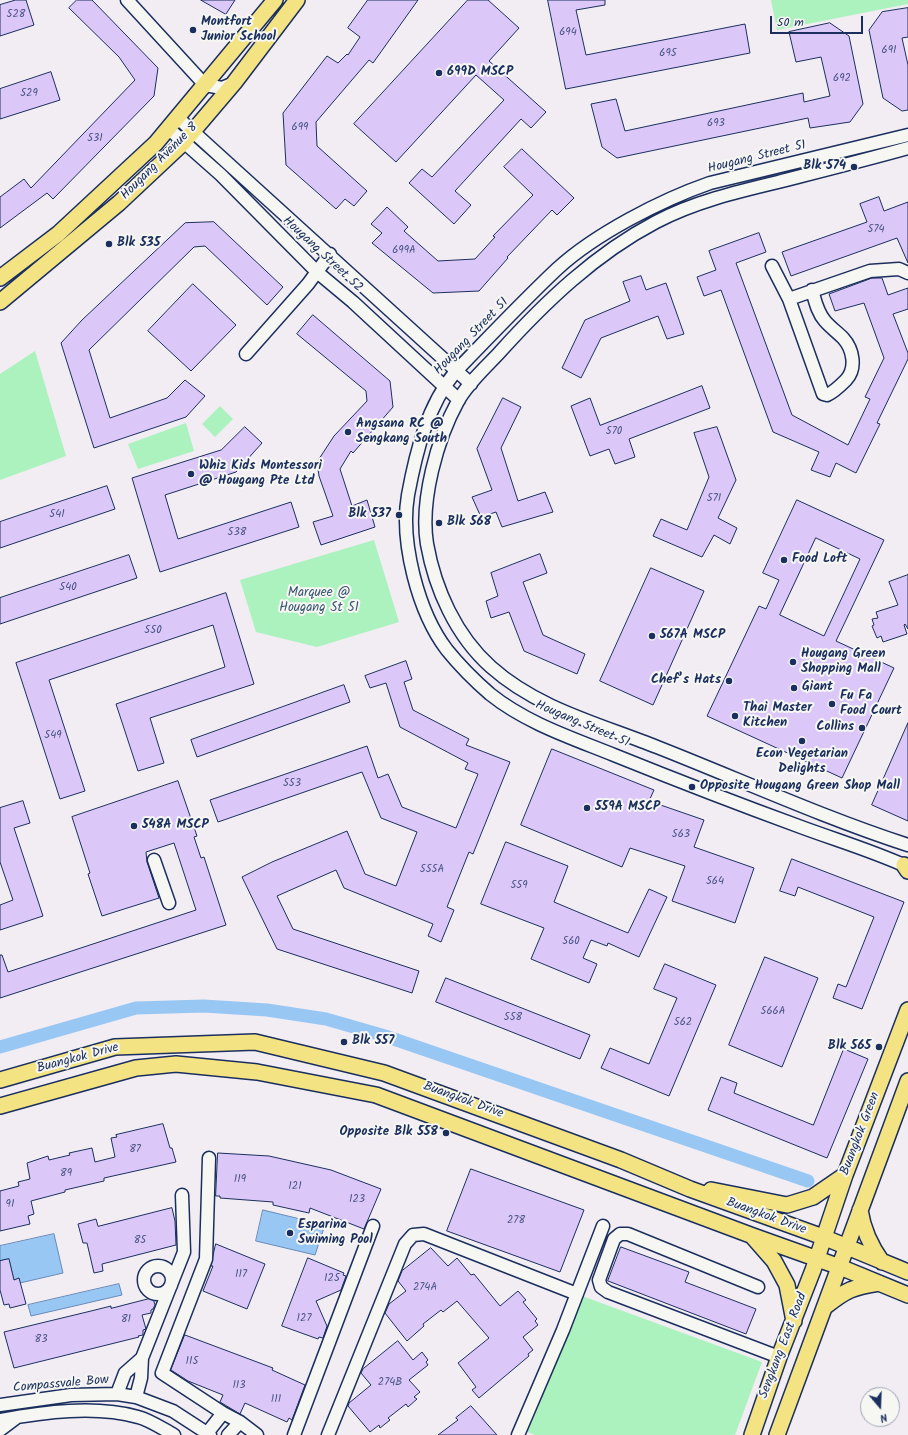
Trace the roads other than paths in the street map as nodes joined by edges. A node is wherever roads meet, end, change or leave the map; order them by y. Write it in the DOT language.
graph roads {
  1 [pos="127,0"];
  2 [pos="275,0"];
  3 [pos="297,0"];
  4 [pos="234,82"];
  5 [pos="205,85"];
  6 [pos="173,124"];
  7 [pos="908,135"];
  8 [pos="188,137"];
  9 [pos="908,148"];
  10 [pos="330,254"];
  11 [pos="772,266"];
  12 [pos="317,272"];
  13 [pos="908,273"];
  14 [pos="0,278"];
  15 [pos="812,290"];
  16 [pos="789,299"];
  17 [pos="0,302"];
  18 [pos="246,354"];
  19 [pos="456,371"];
  20 [pos="471,384"];
  21 [pos="443,386"];
  22 [pos="459,400"];
  23 [pos="908,845"];
  24 [pos="154,860"];
  25 [pos="907,868"];
  26 [pos="169,903"];
  27 [pos="908,1010"];
  28 [pos="0,1080"];
  29 [pos="908,1081"];
  30 [pos="0,1106"];
  31 [pos="210,1158"];
  32 [pos="845,1175"];
  33 [pos="690,1189"];
  34 [pos="182,1195"];
  35 [pos="860,1210"];
  36 [pos="373,1226"];
  37 [pos="604,1226"];
  38 [pos="753,1236"];
  39 [pos="823,1237"];
  40 [pos="846,1246"];
  41 [pos="816,1258"];
  42 [pos="882,1262"];
  43 [pos="840,1267"];
  44 [pos="908,1272"];
  45 [pos="879,1283"];
  46 [pos="758,1287"];
  47 [pos="577,1294"];
  48 [pos="908,1295"];
  49 [pos="825,1306"];
  50 [pos="794,1321"];
  51 [pos="779,1357"];
  52 [pos="142,1358"];
  53 [pos="117,1394"];
  54 [pos="136,1397"];
  55 [pos="0,1400"];
  56 [pos="14,1402"];
  57 [pos="0,1405"];
  58 [pos="223,1413"];
  59 [pos="16,1417"];
  60 [pos="0,1420"];
  61 [pos="240,1422"];
  62 [pos="0,1430"];
  63 [pos="209,1434"];
  64 [pos="174,1435"];
  65 [pos="228,1435"];
  66 [pos="257,1435"];
  67 [pos="294,1435"];
  68 [pos="328,1435"];
  69 [pos="518,1435"];
  70 [pos="752,1435"];
  71 [pos="777,1435"];
  1 -- 5 [label="street"];
  2 -- 5 [label="main road, Hougang Avenue 8"];
  3 -- 4 [label="main road, Hougang Avenue 8"];
  4 -- 5 [label="street"];
  4 -- 8 [label="main road, Hougang Avenue 8"];
  5 -- 6 [label="main road, Hougang Avenue 8"];
  6 -- 8 [label="street, Hougang Street 52"];
  6 -- 14 [label="main road, Hougang Avenue 8"];
  7 -- 19 [label="street, Hougang Street 51"];
  8 -- 10 [label="street, Hougang Street 52"];
  8 -- 12 [label="street, Hougang Street 52"];
  8 -- 17 [label="main road, Hougang Avenue 8"];
  9 -- 20 [label="street, Hougang Street 51"];
  10 -- 12 [label="street"];
  10 -- 19 [label="street, Hougang Street 52"];
  11 -- 16 [label="street"];
  12 -- 18 [label="street"];
  12 -- 21 [label="street, Hougang Street 52"];
  13 -- 15 [label="street"];
  15 -- 16 [label="street"];
  15 -- 16 [label="street"];
  19 -- 20 [label="street, Hougang Street 52"];
  19 -- 21 [label="street, Hougang Street 51"];
  20 -- 22 [label="street, Hougang Street 51"];
  21 -- 22 [label="street, Hougang Street 52"];
  21 -- 25 [label="street, Hougang Street 51"];
  22 -- 23 [label="street, Hougang Street 51"];
  24 -- 26 [label="street"];
  27 -- 32 [label="main road, Buangkok Green"];
  28 -- 33 [label="main road, Buangkok Drive"];
  29 -- 35 [label="main road, Buangkok Green"];
  30 -- 38 [label="main road, Buangkok Drive"];
  31 -- 58 [label="street"];
  32 -- 33 [label="main road"];
  32 -- 39 [label="main road, Buangkok Green"];
  33 -- 39 [label="main road, Buangkok Drive"];
  34 -- 52 [label="street"];
  35 -- 40 [label="main road, Buangkok Green"];
  35 -- 42 [label="main road"];
  36 -- 67 [label="street"];
  37 -- 47 [label="street"];
  38 -- 41 [label="main road, Buangkok Drive"];
  38 -- 50 [label="main road"];
  39 -- 40 [label="main road, Buangkok Drive"];
  39 -- 41 [label="main road, Buangkok Green"];
  40 -- 42 [label="main road, Buangkok Drive"];
  40 -- 43 [label="main road, Buangkok Green"];
  41 -- 43 [label="main road, Buangkok Drive"];
  41 -- 50 [label="main road, Sengkang East Road"];
  42 -- 44 [label="main road, Buangkok Drive"];
  43 -- 45 [label="main road, Buangkok Drive"];
  43 -- 49 [label="main road, Sengkang East Road"];
  45 -- 48 [label="main road, Buangkok Drive"];
  45 -- 49 [label="main road"];
  46 -- 51 [label="street"];
  47 -- 68 [label="street"];
  47 -- 69 [label="street"];
  49 -- 71 [label="main road, Sengkang East Road"];
  50 -- 51 [label="main road, Sengkang East Road"];
  51 -- 70 [label="main road, Sengkang East Road"];
  52 -- 53 [label="street"];
  52 -- 54 [label="street"];
  53 -- 54 [label="street, Compassvale Bow"];
  53 -- 56 [label="street, Compassvale Bow"];
  54 -- 63 [label="street, Compassvale Bow"];
  55 -- 56 [label="street"];
  56 -- 57 [label="street, Compassvale Bow"];
  58 -- 61 [label="street"];
  58 -- 63 [label="street"];
  59 -- 60 [label="street"];
  59 -- 62 [label="street"];
  59 -- 64 [label="street"];
  61 -- 65 [label="street"];
  61 -- 66 [label="street"];
}
